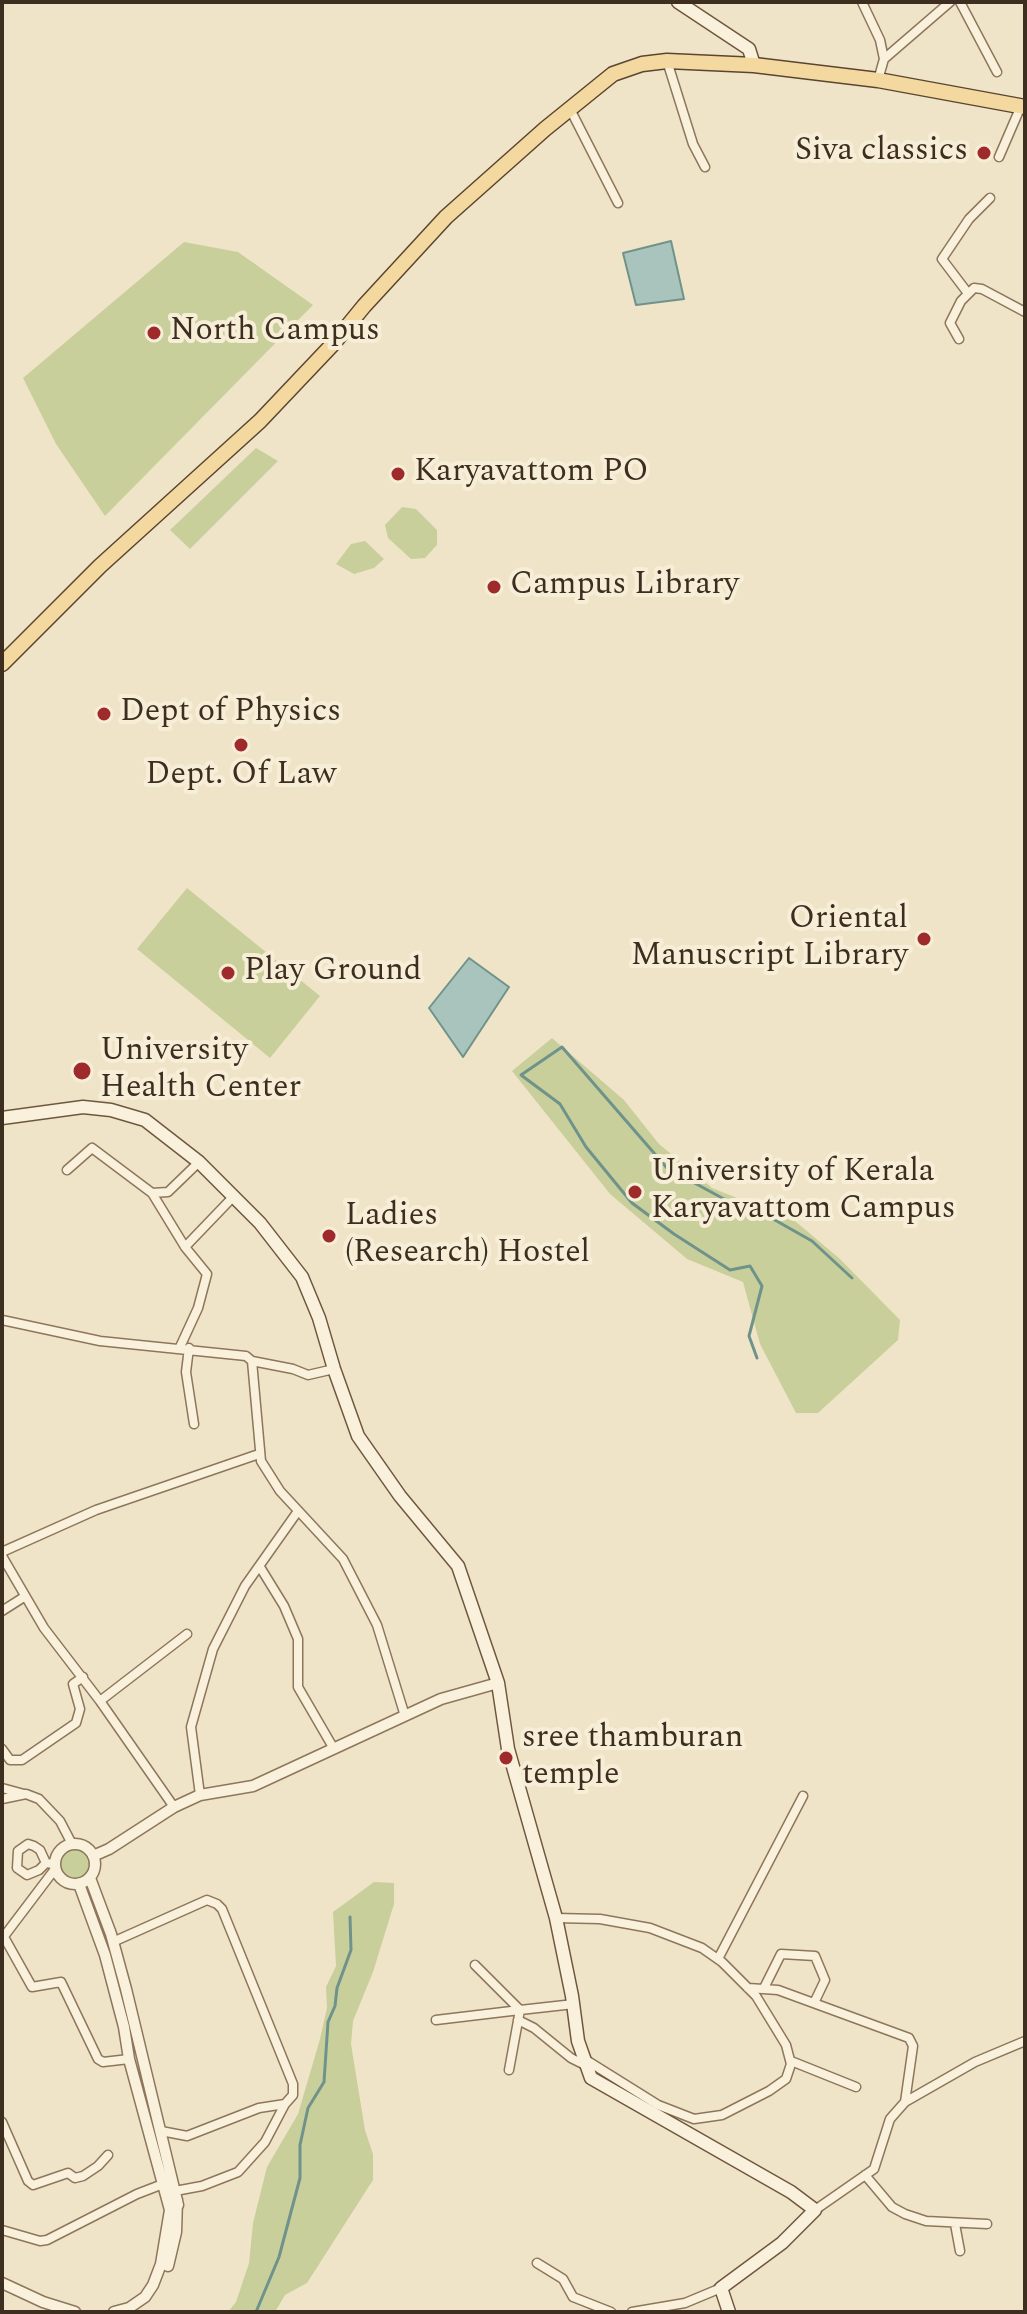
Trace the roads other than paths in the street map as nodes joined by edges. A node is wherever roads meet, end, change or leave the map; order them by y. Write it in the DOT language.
graph roads {
  1 [pos="678,2"];
  2 [pos="862,2"];
  3 [pos="950,2"];
  4 [pos="960,2"];
  5 [pos="884,59"];
  6 [pos="667,61"];
  7 [pos="754,65"];
  8 [pos="997,72"];
  9 [pos="878,80"];
  10 [pos="1023,106"];
  11 [pos="570,109"];
  12 [pos="999,157"];
  13 [pos="705,167"];
  14 [pos="990,198"];
  15 [pos="618,203"];
  16 [pos="967,292"];
  17 [pos="1025,312"];
  18 [pos="959,339"];
  19 [pos="2,664"];
  20 [pos="2,1118"];
  21 [pos="199,1162"];
  22 [pos="67,1170"];
  23 [pos="152,1193"];
  24 [pos="233,1197"];
  25 [pos="185,1247"];
  26 [pos="2,1320"];
  27 [pos="184,1348"];
  28 [pos="252,1361"];
  29 [pos="334,1369"];
  30 [pos="194,1424"];
  31 [pos="259,1454"];
  32 [pos="298,1511"];
  33 [pos="2,1554"];
  34 [pos="260,1567"];
  35 [pos="24,1597"];
  36 [pos="2,1611"];
  37 [pos="187,1634"];
  38 [pos="83,1677"];
  39 [pos="498,1683"];
  40 [pos="100,1701"];
  41 [pos="405,1716"];
  42 [pos="2,1749"];
  43 [pos="334,1749"];
  44 [pos="2,1788"];
  45 [pos="26,1794"];
  46 [pos="200,1795"];
  47 [pos="803,1796"];
  48 [pos="2,1799"];
  49 [pos="174,1807"];
  50 [pos="72,1844"];
  51 [pos="93,1856"];
  52 [pos="52,1865"];
  53 [pos="90,1878"];
  54 [pos="79,1884"];
  55 [pos="556,1918"];
  56 [pos="111,1934"];
  57 [pos="3,1938"];
  58 [pos="718,1959"];
  59 [pos="475,1965"];
  60 [pos="748,1988"];
  61 [pos="764,1988"];
  62 [pos="814,2003"];
  63 [pos="574,2004"];
  64 [pos="520,2010"];
  65 [pos="436,2020"];
  66 [pos="518,2020"];
  67 [pos="1025,2041"];
  68 [pos="129,2059"];
  69 [pos="584,2061"];
  70 [pos="791,2061"];
  71 [pos="509,2070"];
  72 [pos="856,2087"];
  73 [pos="151,2097"];
  74 [pos="905,2102"];
  75 [pos="285,2104"];
  76 [pos="2,2122"];
  77 [pos="161,2131"];
  78 [pos="108,2155"];
  79 [pos="865,2175"];
  80 [pos="163,2184"];
  81 [pos="175,2191"];
  82 [pos="178,2205"];
  83 [pos="815,2210"];
  84 [pos="955,2224"];
  85 [pos="987,2224"];
  86 [pos="2,2230"];
  87 [pos="960,2251"];
  88 [pos="537,2263"];
  89 [pos="2,2286"];
  90 [pos="721,2288"];
  91 [pos="53,2312"];
  92 [pos="75,2312"];
  93 [pos="114,2312"];
  94 [pos="132,2312"];
  95 [pos="611,2312"];
  96 [pos="632,2312"];
  97 [pos="729,2312"];
  1 -- 7 [label="main road"];
  2 -- 5 [label="street"];
  3 -- 5 [label="street"];
  4 -- 8 [label="street"];
  5 -- 9 [label="street"];
  6 -- 7 [label="main road"];
  6 -- 11 [label="main road"];
  6 -- 13 [label="street"];
  7 -- 9 [label="main road"];
  9 -- 10 [label="main road"];
  10 -- 12 [label="street"];
  11 -- 15 [label="street"];
  11 -- 19 [label="main road"];
  14 -- 16 [label="street"];
  16 -- 17 [label="street"];
  16 -- 18 [label="street"];
  20 -- 21 [label="main road"];
  21 -- 23 [label="street"];
  21 -- 24 [label="main road"];
  22 -- 23 [label="street"];
  23 -- 25 [label="street"];
  24 -- 25 [label="street"];
  24 -- 29 [label="main road"];
  25 -- 27 [label="street"];
  26 -- 27 [label="street"];
  27 -- 28 [label="street"];
  27 -- 30 [label="street"];
  28 -- 29 [label="street"];
  28 -- 31 [label="street"];
  29 -- 39 [label="main road"];
  31 -- 32 [label="street"];
  31 -- 33 [label="street"];
  32 -- 34 [label="street"];
  32 -- 41 [label="street"];
  33 -- 35 [label="street"];
  34 -- 43 [label="street"];
  34 -- 46 [label="street"];
  35 -- 36 [label="street"];
  35 -- 38 [label="street"];
  37 -- 40 [label="street"];
  38 -- 40 [label="street"];
  38 -- 42 [label="street"];
  39 -- 41 [label="street"];
  39 -- 55 [label="main road"];
  40 -- 49 [label="street"];
  41 -- 43 [label="street"];
  43 -- 46 [label="street"];
  44 -- 45 [label="street"];
  45 -- 48 [label="street"];
  45 -- 50 [label="street"];
  46 -- 49 [label="street"];
  47 -- 58 [label="street"];
  49 -- 51 [label="street"];
  50 -- 51 [label="street"];
  50 -- 52 [label="street"];
  51 -- 53 [label="street"];
  52 -- 54 [label="street"];
  52 -- 57 [label="street"];
  53 -- 54 [label="street"];
  53 -- 56 [label="street"];
  54 -- 68 [label="street"];
  55 -- 58 [label="street"];
  55 -- 63 [label="main road"];
  56 -- 73 [label="street"];
  56 -- 75 [label="street"];
  57 -- 68 [label="street"];
  58 -- 60 [label="street"];
  59 -- 64 [label="street"];
  60 -- 61 [label="street"];
  60 -- 70 [label="street"];
  61 -- 62 [label="street"];
  61 -- 62 [label="street"];
  62 -- 74 [label="street"];
  63 -- 64 [label="street"];
  63 -- 69 [label="main road"];
  64 -- 65 [label="street"];
  64 -- 66 [label="street"];
  66 -- 69 [label="street"];
  66 -- 71 [label="street"];
  67 -- 74 [label="street"];
  68 -- 80 [label="street"];
  69 -- 70 [label="street"];
  69 -- 83 [label="main road"];
  70 -- 72 [label="street"];
  73 -- 77 [label="street"];
  73 -- 82 [label="street"];
  74 -- 79 [label="street"];
  75 -- 77 [label="street"];
  75 -- 81 [label="street"];
  76 -- 78 [label="street"];
  77 -- 81 [label="street"];
  79 -- 83 [label="street"];
  79 -- 84 [label="street"];
  80 -- 86 [label="street"];
  80 -- 93 [label="street"];
  81 -- 82 [label="street"];
  82 -- 94 [label="street"];
  83 -- 90 [label="main road"];
  84 -- 85 [label="street"];
  84 -- 87 [label="street"];
  88 -- 95 [label="street"];
  89 -- 91 [label="street"];
  89 -- 92 [label="street"];
  90 -- 96 [label="street"];
  90 -- 97 [label="main road"];
}
